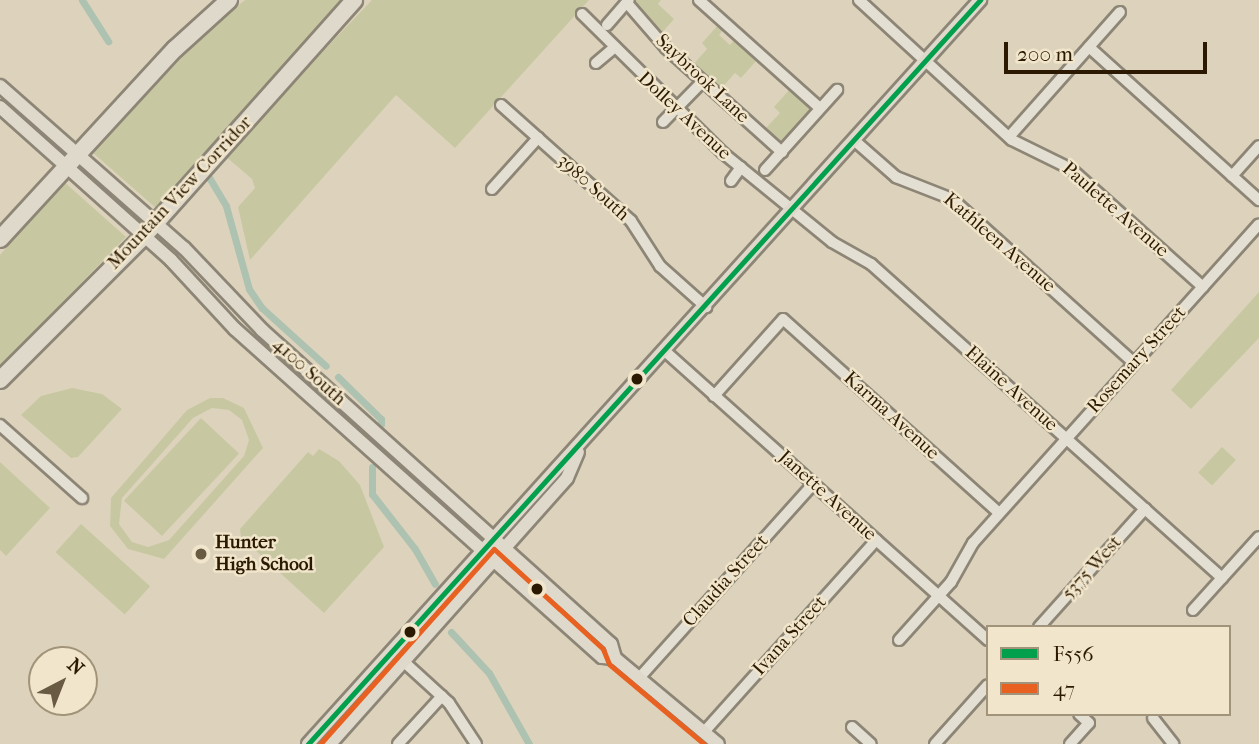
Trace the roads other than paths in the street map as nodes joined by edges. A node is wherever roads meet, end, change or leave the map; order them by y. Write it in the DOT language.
graph roads {
  1 [pos="229,0"];
  2 [pos="354,0"];
  3 [pos="699,0"];
  4 [pos="859,0"];
  5 [pos="980,0"];
  6 [pos="628,1"];
  7 [pos="1120,12"];
  8 [pos="582,14"];
  9 [pos="607,25"];
  10 [pos="615,47"];
  11 [pos="1089,47"];
  12 [pos="924,62"];
  13 [pos="596,63"];
  14 [pos="700,79"];
  15 [pos="0,86"];
  16 [pos="837,90"];
  17 [pos="501,105"];
  18 [pos="0,107"];
  19 [pos="676,107"];
  20 [pos="820,108"];
  21 [pos="663,122"];
  22 [pos="1009,137"];
  23 [pos="538,138"];
  24 [pos="855,141"];
  25 [pos="1259,146"];
  26 [pos="77,152"];
  27 [pos="782,152"];
  28 [pos="65,165"];
  29 [pos="741,167"];
  30 [pos="765,170"];
  31 [pos="1233,176"];
  32 [pos="731,181"];
  33 [pos="492,189"];
  34 [pos="1259,200"];
  35 [pos="794,209"];
  36 [pos="155,222"];
  37 [pos="1259,224"];
  38 [pos="144,236"];
  39 [pos="0,239"];
  40 [pos="1203,287"];
  41 [pos="706,307"];
  42 [pos="666,352"];
  43 [pos="1134,363"];
  44 [pos="0,380"];
  45 [pos="714,396"];
  46 [pos="0,425"];
  47 [pos="1066,438"];
  48 [pos="579,449"];
  49 [pos="813,484"];
  50 [pos="82,498"];
  51 [pos="1144,509"];
  52 [pos="999,513"];
  53 [pos="493,537"];
  54 [pos="1259,537"];
  55 [pos="876,540"];
  56 [pos="505,548"];
  57 [pos="482,549"];
  58 [pos="494,560"];
  59 [pos="1222,578"];
  60 [pos="939,596"];
  61 [pos="1193,610"];
  62 [pos="1041,625"];
  63 [pos="986,638"];
  64 [pos="899,640"];
  65 [pos="615,658"];
  66 [pos="403,661"];
  67 [pos="640,677"];
  68 [pos="986,687"];
  69 [pos="352,695"];
  70 [pos="442,696"];
  71 [pos="1081,716"];
  72 [pos="1153,718"];
  73 [pos="852,727"];
  74 [pos="704,732"];
  75 [pos="308,744"];
  76 [pos="318,744"];
  77 [pos="330,744"];
  78 [pos="398,744"];
  79 [pos="476,744"];
  80 [pos="718,744"];
  81 [pos="871,744"];
  82 [pos="935,744"];
  83 [pos="1070,744"];
  84 [pos="1173,744"];
  1 -- 26 [label="highway"];
  2 -- 36 [label="highway, Mountain View Corridor"];
  3 -- 20 [label="street"];
  4 -- 12 [label="street, Paulette Avenue"];
  5 -- 12 [label="main road"];
  6 -- 9 [label="street"];
  6 -- 14 [label="street, Saybrook Lane"];
  7 -- 11 [label="street"];
  8 -- 10 [label="street, Dolley Avenue"];
  10 -- 13 [label="street"];
  10 -- 19 [label="street, Dolley Avenue"];
  11 -- 22 [label="street"];
  11 -- 31 [label="street"];
  12 -- 22 [label="street, Paulette Avenue"];
  12 -- 24 [label="main road"];
  14 -- 19 [label="street"];
  14 -- 27 [label="street, Saybrook Lane"];
  15 -- 26 [label="main road, 4100 South"];
  16 -- 20 [label="street"];
  17 -- 23 [label="street, 3980 South"];
  18 -- 28 [label="main road, 4100 South"];
  19 -- 21 [label="street"];
  19 -- 29 [label="street, Dolley Avenue"];
  20 -- 27 [label="street"];
  22 -- 40 [label="street, Paulette Avenue"];
  23 -- 33 [label="street"];
  23 -- 41 [label="street, 3980 South"];
  24 -- 35 [label="main road"];
  24 -- 43 [label="street, Kathleen Avenue"];
  25 -- 31 [label="street"];
  26 -- 28 [label="highway"];
  26 -- 36 [label="main road, 4100 South"];
  27 -- 30 [label="street"];
  28 -- 38 [label="main road, 4100 South"];
  28 -- 39 [label="highway"];
  29 -- 32 [label="street"];
  29 -- 35 [label="street, Dolley Avenue"];
  31 -- 34 [label="street"];
  35 -- 41 [label="main road"];
  35 -- 47 [label="street, Elaine Avenue"];
  36 -- 38 [label="highway, Mountain View Corridor"];
  36 -- 53 [label="main road, 4100 South"];
  37 -- 40 [label="street, Rosemary Street"];
  38 -- 44 [label="highway, Mountain View Corridor"];
  38 -- 57 [label="main road, 4100 South"];
  40 -- 43 [label="street, Rosemary Street"];
  41 -- 42 [label="main road"];
  42 -- 45 [label="street, Janette Avenue"];
  42 -- 48 [label="main road"];
  43 -- 47 [label="street, Rosemary Street"];
  45 -- 49 [label="street, Janette Avenue"];
  45 -- 52 [label="street, Karma Avenue"];
  46 -- 50 [label="street"];
  47 -- 51 [label="street, Elaine Avenue"];
  47 -- 52 [label="street, Rosemary Street"];
  48 -- 53 [label="main road"];
  48 -- 56 [label="main road"];
  49 -- 55 [label="street, Janette Avenue"];
  49 -- 67 [label="street, Claudia Street"];
  51 -- 59 [label="street, Elaine Avenue"];
  51 -- 62 [label="street, 5375 West"];
  52 -- 60 [label="street, Rosemary Street"];
  53 -- 56 [label="main road, 4100 South"];
  53 -- 57 [label="main road"];
  54 -- 59 [label="street"];
  55 -- 60 [label="street, Janette Avenue"];
  55 -- 74 [label="street, Ivana Street"];
  56 -- 58 [label="main road"];
  56 -- 65 [label="main road, 4100 South"];
  57 -- 58 [label="main road, 4100 South"];
  57 -- 69 [label="main road"];
  58 -- 65 [label="main road, 4100 South"];
  58 -- 66 [label="main road"];
  59 -- 61 [label="street"];
  60 -- 63 [label="street, Janette Avenue"];
  60 -- 64 [label="street, Rosemary Street"];
  65 -- 67 [label="main road, 4100 South"];
  66 -- 70 [label="street"];
  66 -- 77 [label="main road"];
  67 -- 74 [label="main road, 4100 South"];
  68 -- 82 [label="street"];
  69 -- 75 [label="main road"];
  69 -- 76 [label="main road"];
  70 -- 78 [label="street"];
  70 -- 79 [label="street"];
  71 -- 83 [label="street"];
  72 -- 84 [label="street"];
  73 -- 81 [label="street"];
  74 -- 80 [label="main road, 4100 South"];
}
